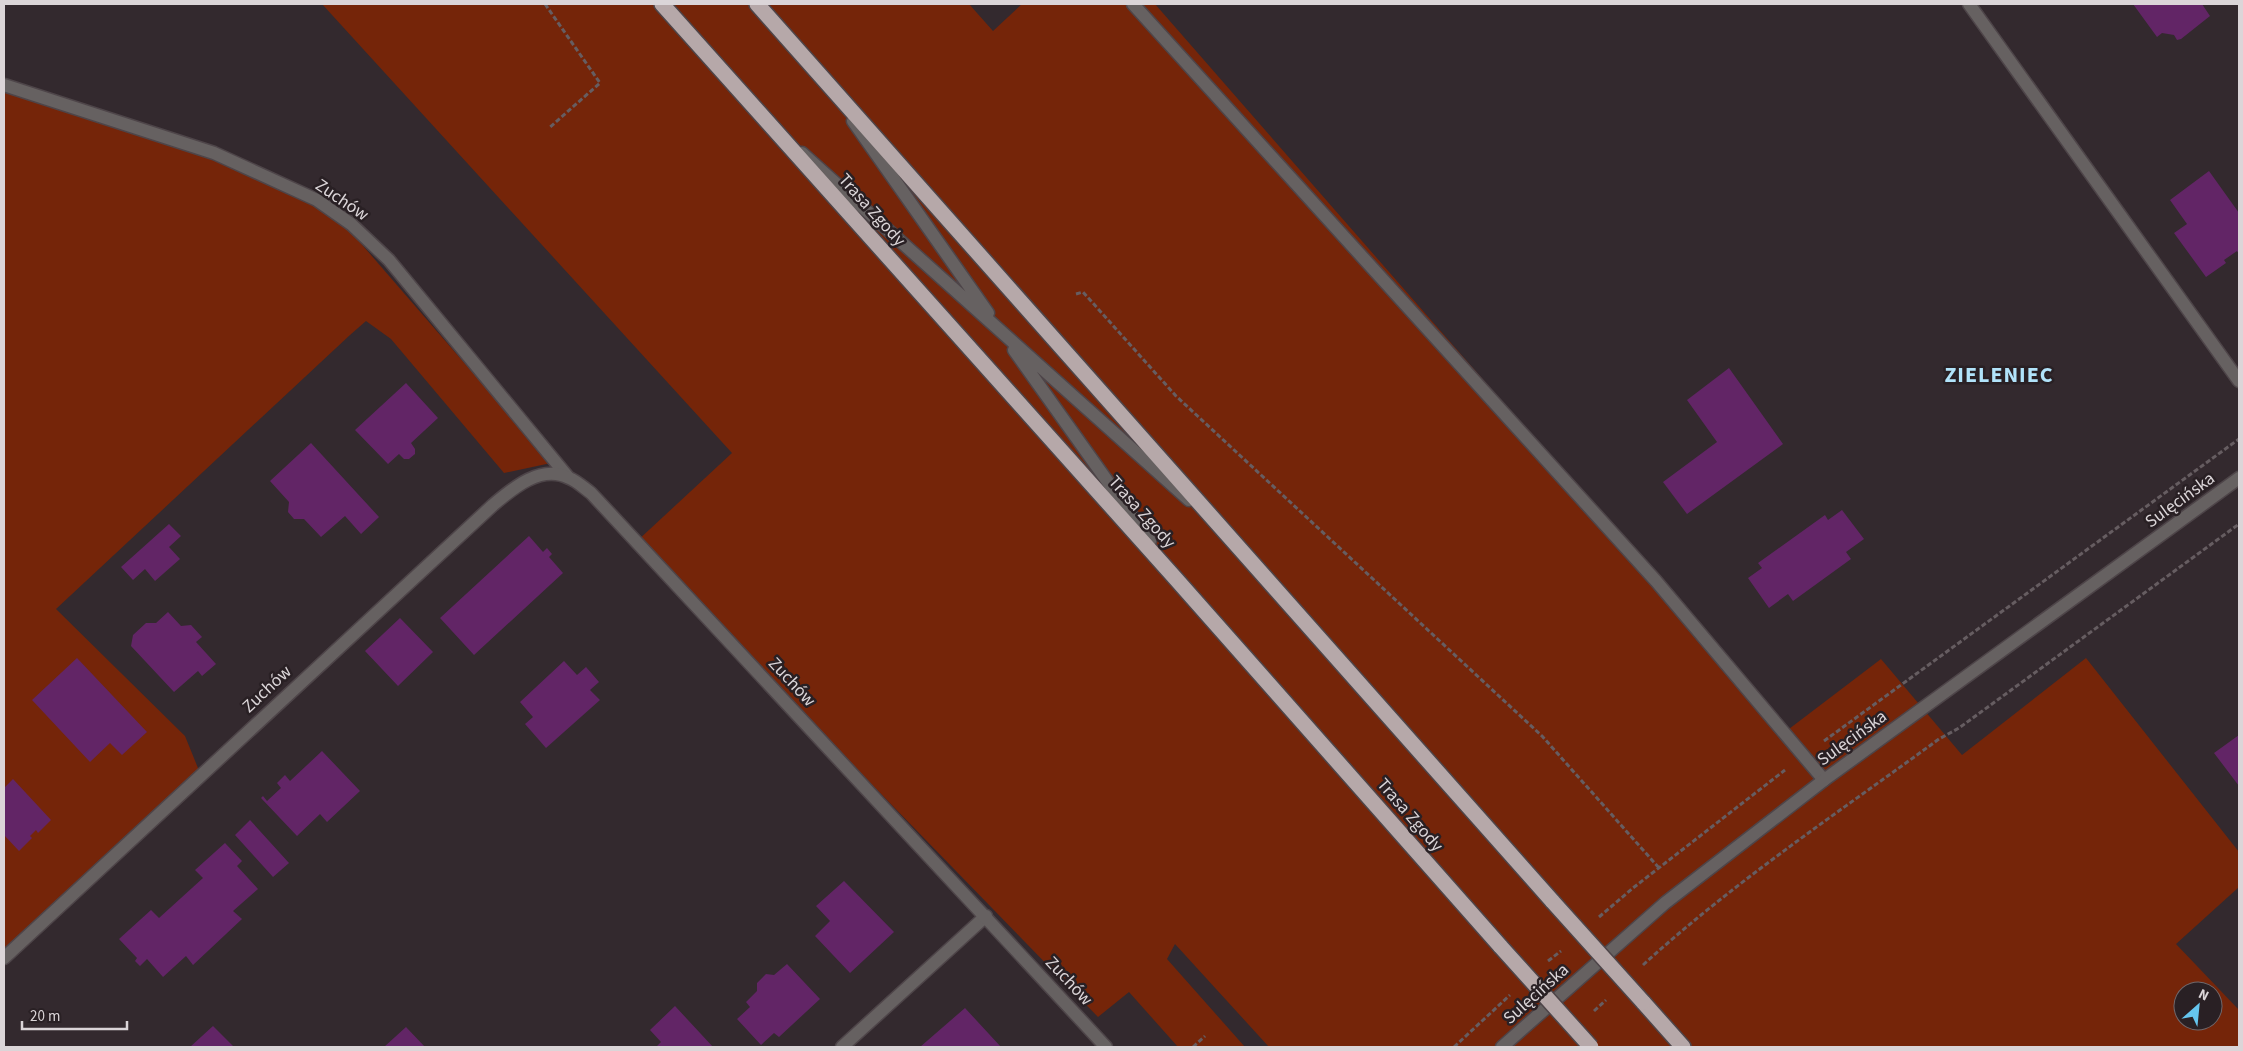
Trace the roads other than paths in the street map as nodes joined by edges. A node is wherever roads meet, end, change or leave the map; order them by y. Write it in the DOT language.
graph roads {
  1 [pos="662,4"];
  2 [pos="757,4"];
  3 [pos="1133,4"];
  4 [pos="1969,4"];
  5 [pos="820,74"];
  6 [pos="4,85"];
  7 [pos="764,118"];
  8 [pos="1002,332"];
  9 [pos="2239,381"];
  10 [pos="568,477"];
  11 [pos="2239,478"];
  12 [pos="1228,535"];
  13 [pos="1176,579"];
  14 [pos="1824,780"];
  15 [pos="986,916"];
  16 [pos="4,958"];
  17 [pos="842,1047"];
  18 [pos="1106,1047"];
  19 [pos="1502,1047"];
  20 [pos="1591,1047"];
  21 [pos="1683,1047"];
  1 -- 7 [label="highway, Trasa Zgody"];
  2 -- 5 [label="highway"];
  3 -- 14 [label="street"];
  4 -- 9 [label="street"];
  5 -- 8 [label="street"];
  5 -- 12 [label="highway"];
  6 -- 10 [label="street, Zuchów"];
  7 -- 8 [label="street"];
  7 -- 13 [label="highway, Trasa Zgody"];
  8 -- 12 [label="street"];
  8 -- 13 [label="street"];
  10 -- 15 [label="street, Zuchów"];
  10 -- 16 [label="street, Zuchów"];
  11 -- 14 [label="street, Sulęcińska"];
  12 -- 21 [label="highway, bridge"];
  13 -- 20 [label="highway, Trasa Zgody, bridge"];
  14 -- 19 [label="street, Sulęcińska"];
  15 -- 17 [label="street"];
  15 -- 18 [label="street, Zuchów"];
}
